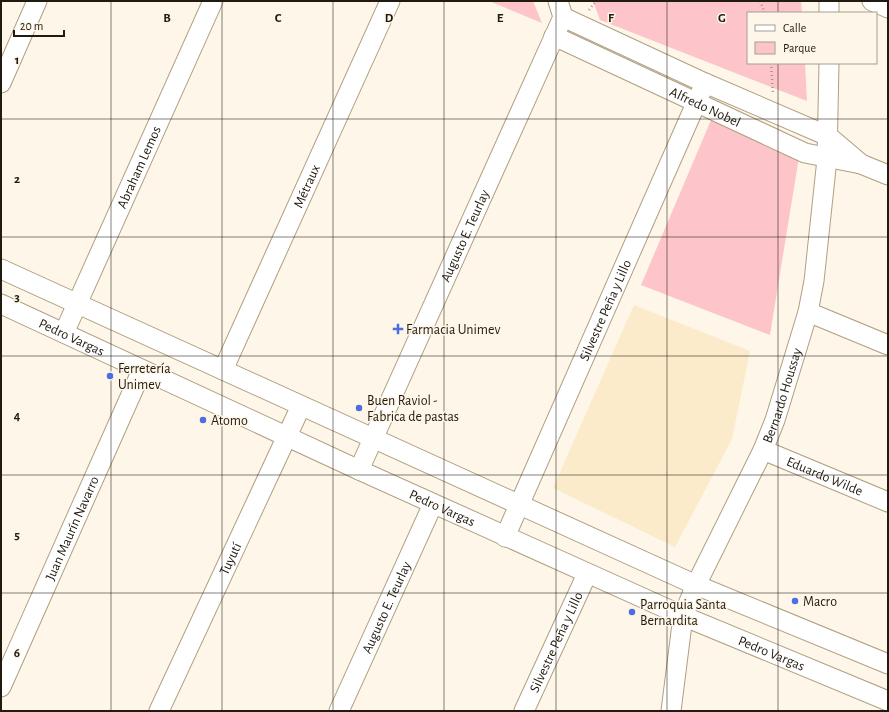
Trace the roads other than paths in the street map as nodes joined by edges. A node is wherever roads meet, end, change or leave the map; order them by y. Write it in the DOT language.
graph roads {
  1 [pos="37,1"];
  2 [pos="213,1"];
  3 [pos="390,1"];
  4 [pos="829,1"];
  5 [pos="872,1"];
  6 [pos="888,8"];
  7 [pos="560,9"];
  8 [pos="829,12"];
  9 [pos="554,36"];
  10 [pos="829,64"];
  11 [pos="1,83"];
  12 [pos="705,83"];
  13 [pos="697,103"];
  14 [pos="828,136"];
  15 [pos="827,159"];
  16 [pos="861,164"];
  17 [pos="888,175"];
  18 [pos="1,269"];
  19 [pos="1,304"];
  20 [pos="77,304"];
  21 [pos="808,312"];
  22 [pos="64,333"];
  23 [pos="888,345"];
  24 [pos="142,370"];
  25 [pos="223,370"];
  26 [pos="301,406"];
  27 [pos="286,437"];
  28 [pos="374,440"];
  29 [pos="762,450"];
  30 [pos="359,470"];
  31 [pos="888,502"];
  32 [pos="433,504"];
  33 [pos="520,506"];
  34 [pos="505,537"];
  35 [pos="587,574"];
  36 [pos="696,585"];
  37 [pos="683,616"];
  38 [pos="888,664"];
  39 [pos="1,687"];
  40 [pos="888,701"];
  41 [pos="159,711"];
  42 [pos="339,711"];
  43 [pos="524,711"];
  44 [pos="671,711"];
  1 -- 11 [label="street"];
  2 -- 20 [label="street, Abraham Lemos"];
  3 -- 25 [label="street, Métraux"];
  4 -- 8 [label="street"];
  5 -- 6 [label="street"];
  7 -- 9 [label="street, Augusto E. Teurlay"];
  7 -- 12 [label="street, Alfredo Nobel"];
  9 -- 13 [label="street, Alfredo Nobel"];
  9 -- 28 [label="street, Augusto E. Teurlay"];
  10 -- 14 [label="street, Bernardo Houssay"];
  12 -- 13 [label="street, Silvestre Peña y Lillo"];
  12 -- 14 [label="street, Alfredo Nobel"];
  13 -- 15 [label="street, Alfredo Nobel"];
  13 -- 33 [label="street, Silvestre Peña y Lillo"];
  14 -- 15 [label="street, Bernardo Houssay"];
  14 -- 16 [label="street, Alfredo Nobel"];
  15 -- 16 [label="street, Alfredo Nobel"];
  15 -- 21 [label="street, Bernardo Houssay"];
  16 -- 17 [label="street, Alfredo Nobel"];
  18 -- 20 [label="street"];
  19 -- 22 [label="street, Pedro Vargas"];
  20 -- 22 [label="street, Abraham Lemos"];
  20 -- 25 [label="street"];
  21 -- 23 [label="street"];
  21 -- 29 [label="street, Bernardo Houssay"];
  22 -- 24 [label="street, Pedro Vargas"];
  24 -- 27 [label="street, Pedro Vargas"];
  24 -- 39 [label="street, Juan Maurín Navarro"];
  25 -- 26 [label="street"];
  26 -- 27 [label="street, Tuyutí"];
  26 -- 28 [label="street"];
  27 -- 30 [label="street, Pedro Vargas"];
  27 -- 41 [label="street, Tuyutí"];
  28 -- 30 [label="street, Augusto E. Teurlay"];
  28 -- 33 [label="street"];
  29 -- 31 [label="street, Eduardo Wilde"];
  29 -- 36 [label="street, Bernardo Houssay"];
  30 -- 32 [label="street, Pedro Vargas"];
  32 -- 34 [label="street, Pedro Vargas"];
  32 -- 42 [label="street, Augusto E. Teurlay"];
  33 -- 34 [label="street, Silvestre Peña y Lillo"];
  33 -- 36 [label="street"];
  34 -- 35 [label="street, Pedro Vargas"];
  35 -- 37 [label="street, Pedro Vargas"];
  35 -- 43 [label="street, Silvestre Peña y Lillo"];
  36 -- 37 [label="street, Bernardo Houssay"];
  36 -- 38 [label="street"];
  37 -- 40 [label="street, Pedro Vargas"];
  37 -- 44 [label="street, Bernardo Houssay"];
}
